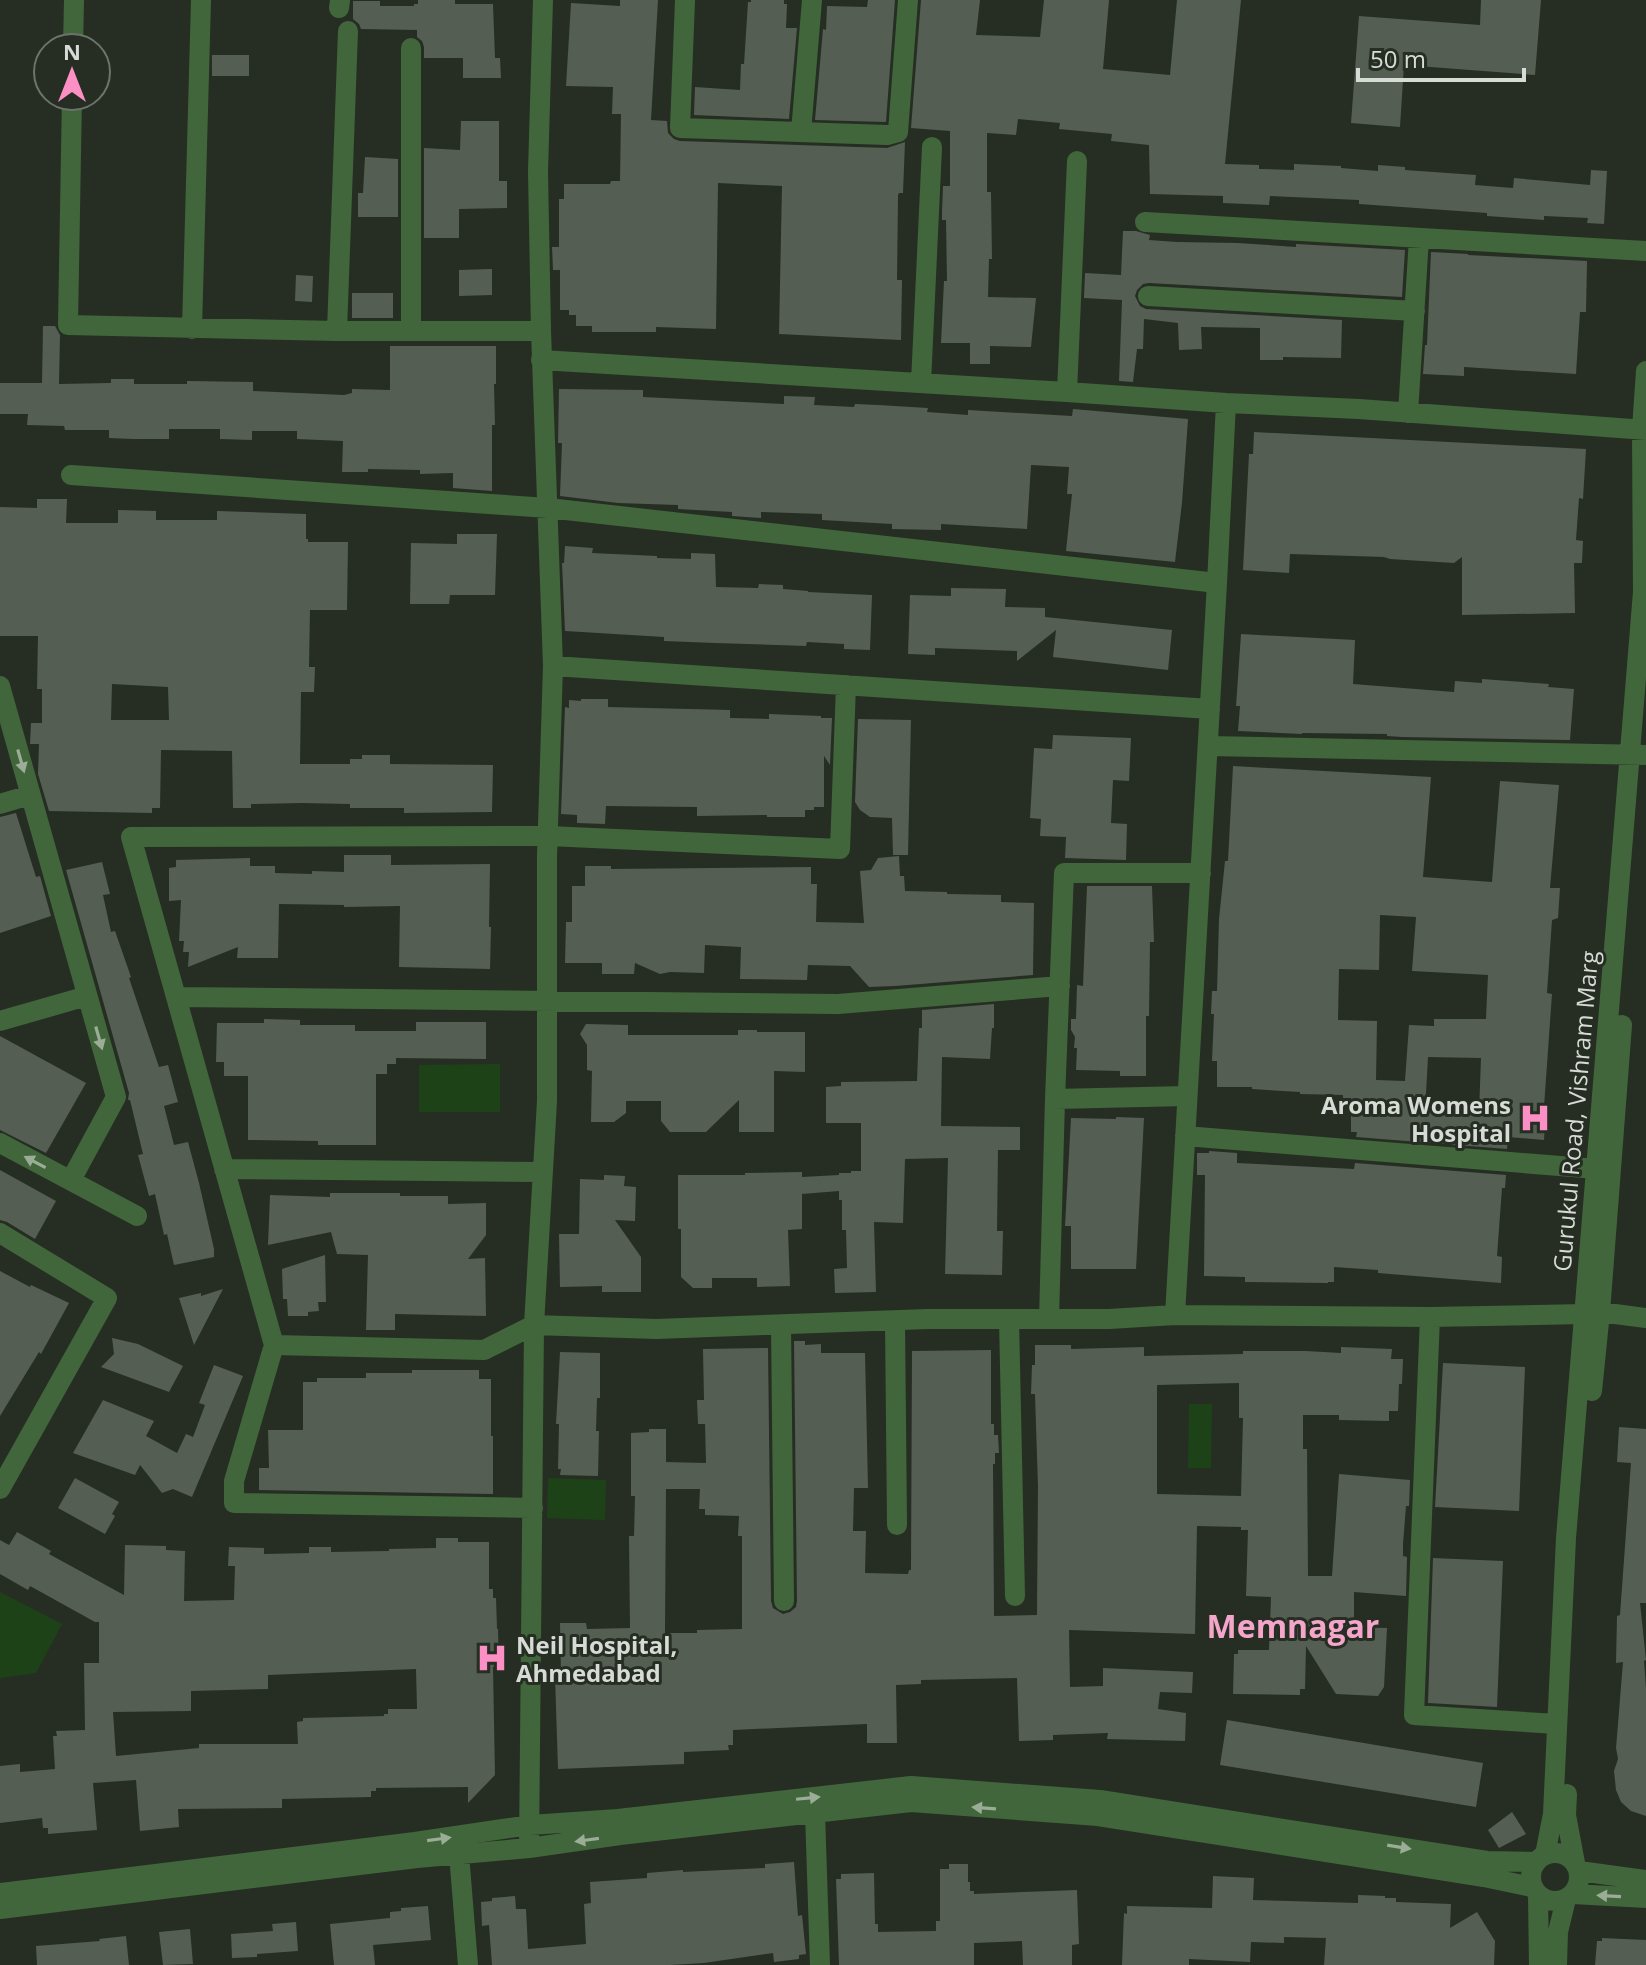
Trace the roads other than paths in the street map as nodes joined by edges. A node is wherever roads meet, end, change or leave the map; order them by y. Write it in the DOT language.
graph roads {
  1 [pos="74,0"];
  2 [pos="201,0"];
  3 [pos="543,0"];
  4 [pos="685,0"];
  5 [pos="812,0"];
  6 [pos="908,0"];
  7 [pos="348,31"];
  8 [pos="73,32"];
  9 [pos="411,48"];
  10 [pos="72,112"];
  11 [pos="801,132"];
  12 [pos="932,147"];
  13 [pos="1077,161"];
  14 [pos="1145,222"];
  15 [pos="1419,238"];
  16 [pos="1646,251"];
  17 [pos="1148,296"];
  18 [pos="1415,311"];
  19 [pos="192,329"];
  20 [pos="337,331"];
  21 [pos="411,331"];
  22 [pos="541,331"];
  23 [pos="541,360"];
  24 [pos="1646,371"];
  25 [pos="921,383"];
  26 [pos="1067,392"];
  27 [pos="1226,403"];
  28 [pos="1408,413"];
  29 [pos="1644,430"];
  30 [pos="71,475"];
  31 [pos="548,508"];
  32 [pos="1217,583"];
  33 [pos="553,666"];
  34 [pos="846,685"];
  35 [pos="0,686"];
  36 [pos="1210,709"];
  37 [pos="1646,713"];
  38 [pos="1208,746"];
  39 [pos="1640,754"];
  40 [pos="30,795"];
  41 [pos="0,804"];
  42 [pos="548,836"];
  43 [pos="1201,873"];
  44 [pos="1060,986"];
  45 [pos="87,996"];
  46 [pos="176,997"];
  47 [pos="547,1000"];
  48 [pos="0,1021"];
  49 [pos="1187,1096"];
  50 [pos="1055,1099"];
  51 [pos="1185,1136"];
  52 [pos="0,1143"];
  53 [pos="224,1169"];
  54 [pos="1597,1169"];
  55 [pos="543,1172"];
  56 [pos="71,1180"];
  57 [pos="137,1216"];
  58 [pos="0,1233"];
  59 [pos="1593,1313"];
  60 [pos="1175,1315"];
  61 [pos="1430,1317"];
  62 [pos="1646,1318"];
  63 [pos="1009,1319"];
  64 [pos="1049,1319"];
  65 [pos="895,1321"];
  66 [pos="534,1325"];
  67 [pos="781,1325"];
  68 [pos="274,1345"];
  69 [pos="0,1489"];
  70 [pos="533,1508"];
  71 [pos="897,1525"];
  72 [pos="1015,1596"];
  73 [pos="784,1601"];
  74 [pos="1557,1724"];
  75 [pos="815,1813"];
  76 [pos="530,1825"];
  77 [pos="529,1848"];
  78 [pos="459,1854"];
  79 [pos="1541,1859"];
  80 [pos="1577,1867"];
  81 [pos="1646,1880"];
  82 [pos="1535,1891"];
  83 [pos="0,1893"];
  84 [pos="1569,1897"];
  85 [pos="1646,1898"];
  86 [pos="0,1909"];
  87 [pos="468,1965"];
  88 [pos="820,1965"];
  89 [pos="1539,1965"];
  90 [pos="1557,1965"];
  1 -- 8 [label="street"];
  2 -- 19 [label="street"];
  3 -- 22 [label="street"];
  4 -- 11 [label="street"];
  5 -- 11 [label="street"];
  6 -- 11 [label="street"];
  7 -- 20 [label="street"];
  9 -- 21 [label="street"];
  10 -- 19 [label="street"];
  12 -- 25 [label="street"];
  13 -- 26 [label="street"];
  14 -- 15 [label="street"];
  15 -- 16 [label="street"];
  15 -- 18 [label="street"];
  17 -- 18 [label="street"];
  18 -- 28 [label="street"];
  19 -- 20 [label="street"];
  20 -- 21 [label="street"];
  21 -- 22 [label="street"];
  22 -- 23 [label="street"];
  23 -- 25 [label="street"];
  23 -- 31 [label="street"];
  24 -- 29 [label="street, Gurukul Road, Vishram Marg"];
  25 -- 26 [label="street"];
  26 -- 27 [label="street"];
  27 -- 28 [label="street"];
  27 -- 32 [label="street"];
  28 -- 29 [label="street"];
  29 -- 39 [label="street, Gurukul Road, Vishram Marg"];
  30 -- 31 [label="street"];
  31 -- 32 [label="street"];
  31 -- 33 [label="street"];
  32 -- 36 [label="street"];
  33 -- 34 [label="street"];
  33 -- 42 [label="street"];
  34 -- 36 [label="street"];
  34 -- 42 [label="street"];
  35 -- 40 [label="street, one-way"];
  36 -- 38 [label="street"];
  37 -- 39 [label="street, Gurukul Road, Vishram Marg"];
  38 -- 39 [label="street"];
  38 -- 43 [label="street"];
  39 -- 54 [label="street, Gurukul Road, Vishram Marg"];
  39 -- 59 [label="street, Gurukul Road, Vishram Marg"];
  40 -- 41 [label="street"];
  40 -- 45 [label="street"];
  42 -- 46 [label="street"];
  42 -- 47 [label="street"];
  43 -- 44 [label="street"];
  43 -- 49 [label="street"];
  44 -- 47 [label="street"];
  44 -- 50 [label="street"];
  45 -- 48 [label="street"];
  45 -- 56 [label="street, one-way"];
  46 -- 47 [label="street"];
  46 -- 53 [label="street"];
  47 -- 55 [label="street"];
  49 -- 50 [label="street"];
  49 -- 51 [label="street"];
  50 -- 64 [label="street"];
  51 -- 54 [label="street"];
  51 -- 60 [label="street"];
  56 -- 52 [label="street, one-way"];
  53 -- 55 [label="street"];
  53 -- 68 [label="street"];
  54 -- 59 [label="street, Gurukul Road, Vishram Marg"];
  55 -- 66 [label="street"];
  56 -- 57 [label="street"];
  58 -- 69 [label="street"];
  59 -- 61 [label="street"];
  59 -- 62 [label="street"];
  59 -- 74 [label="street, Gurukul Road, Vishram Marg"];
  59 -- 80 [label="street, Gurukul Road, Vishram Marg"];
  60 -- 61 [label="street"];
  60 -- 64 [label="street"];
  61 -- 74 [label="street"];
  63 -- 64 [label="street"];
  63 -- 65 [label="street"];
  63 -- 72 [label="street"];
  65 -- 67 [label="street"];
  65 -- 71 [label="street"];
  66 -- 67 [label="street"];
  66 -- 68 [label="street"];
  66 -- 70 [label="street"];
  67 -- 73 [label="street"];
  68 -- 70 [label="street"];
  70 -- 76 [label="street"];
  74 -- 79 [label="street, Gurukul Road, Vishram Marg"];
  75 -- 77 [label="street, one-way"];
  82 -- 75 [label="street, one-way"];
  75 -- 88 [label="street"];
  76 -- 77 [label="street"];
  76 -- 79 [label="street, one-way"];
  83 -- 76 [label="street, one-way"];
  77 -- 78 [label="street"];
  78 -- 86 [label="street"];
  78 -- 87 [label="street"];
  79 -- 80 [label="street"];
  79 -- 82 [label="street"];
  80 -- 81 [label="street"];
  80 -- 84 [label="street"];
  82 -- 84 [label="street"];
  82 -- 89 [label="street"];
  85 -- 84 [label="street, one-way"];
  84 -- 90 [label="street"];
}
